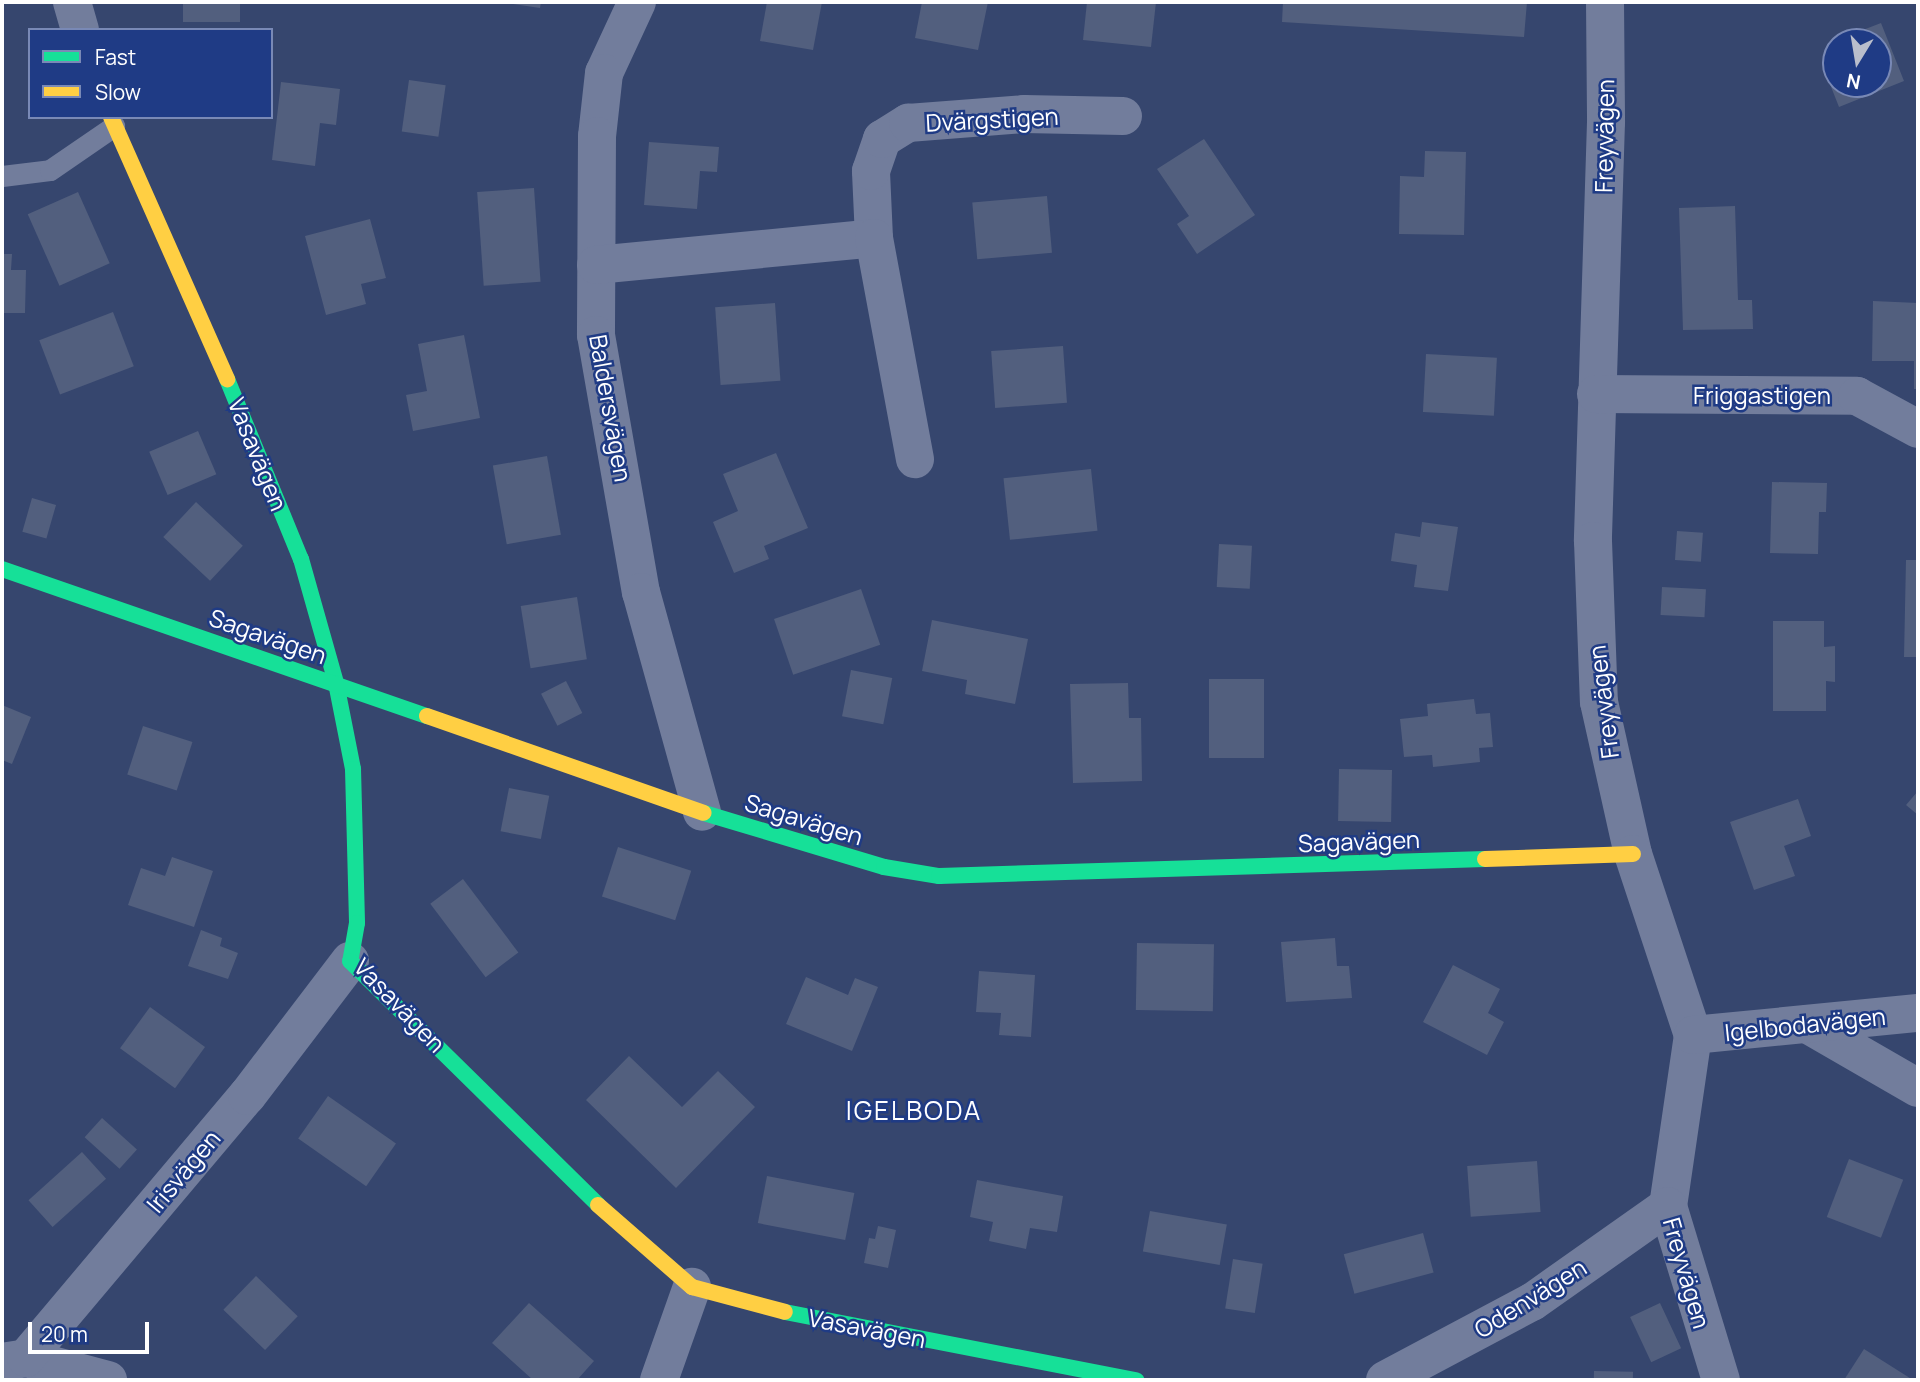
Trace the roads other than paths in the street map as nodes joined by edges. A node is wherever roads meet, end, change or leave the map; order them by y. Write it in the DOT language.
graph roads {
  1 [pos="72,2"];
  2 [pos="637,2"];
  3 [pos="1605,2"];
  4 [pos="79,28"];
  5 [pos="1124,116"];
  6 [pos="112,121"];
  7 [pos="2,176"];
  8 [pos="874,238"];
  9 [pos="596,265"];
  10 [pos="1596,394"];
  11 [pos="1918,429"];
  12 [pos="915,458"];
  13 [pos="2,569"];
  14 [pos="336,683"];
  15 [pos="702,812"];
  16 [pos="1633,854"];
  17 [pos="350,961"];
  18 [pos="1918,1013"];
  19 [pos="1807,1024"];
  20 [pos="1692,1035"];
  21 [pos="1918,1088"];
  22 [pos="1668,1206"];
  23 [pos="692,1287"];
  24 [pos="14,1360"];
  25 [pos="108,1380"];
  26 [pos="659,1380"];
  27 [pos="1136,1380"];
  28 [pos="1385,1380"];
  29 [pos="1721,1380"];
  1 -- 4 [label="street"];
  2 -- 9 [label="street, Baldersvägen"];
  3 -- 10 [label="street, Freyvägen"];
  5 -- 8 [label="street, Dvärgstigen"];
  6 -- 7 [label="lane, Vasavägen"];
  6 -- 14 [label="street, Vasavägen"];
  8 -- 9 [label="street"];
  8 -- 12 [label="street, Dvärgstigen"];
  9 -- 15 [label="street, Baldersvägen"];
  10 -- 11 [label="street, Friggastigen"];
  10 -- 16 [label="street, Freyvägen"];
  13 -- 14 [label="street, Sagavägen"];
  14 -- 15 [label="street, Sagavägen"];
  14 -- 17 [label="street, Vasavägen"];
  15 -- 16 [label="street, Sagavägen"];
  16 -- 20 [label="street, Freyvägen"];
  17 -- 23 [label="street, Vasavägen"];
  17 -- 24 [label="street, Irisvägen"];
  18 -- 19 [label="street, Igelbodavägen"];
  19 -- 20 [label="street, Igelbodavägen"];
  19 -- 21 [label="street"];
  20 -- 22 [label="street, Freyvägen"];
  22 -- 28 [label="street, Odenvägen"];
  22 -- 29 [label="street, Freyvägen"];
  23 -- 26 [label="street"];
  23 -- 27 [label="street, Vasavägen"];
  24 -- 25 [label="street"];
}
